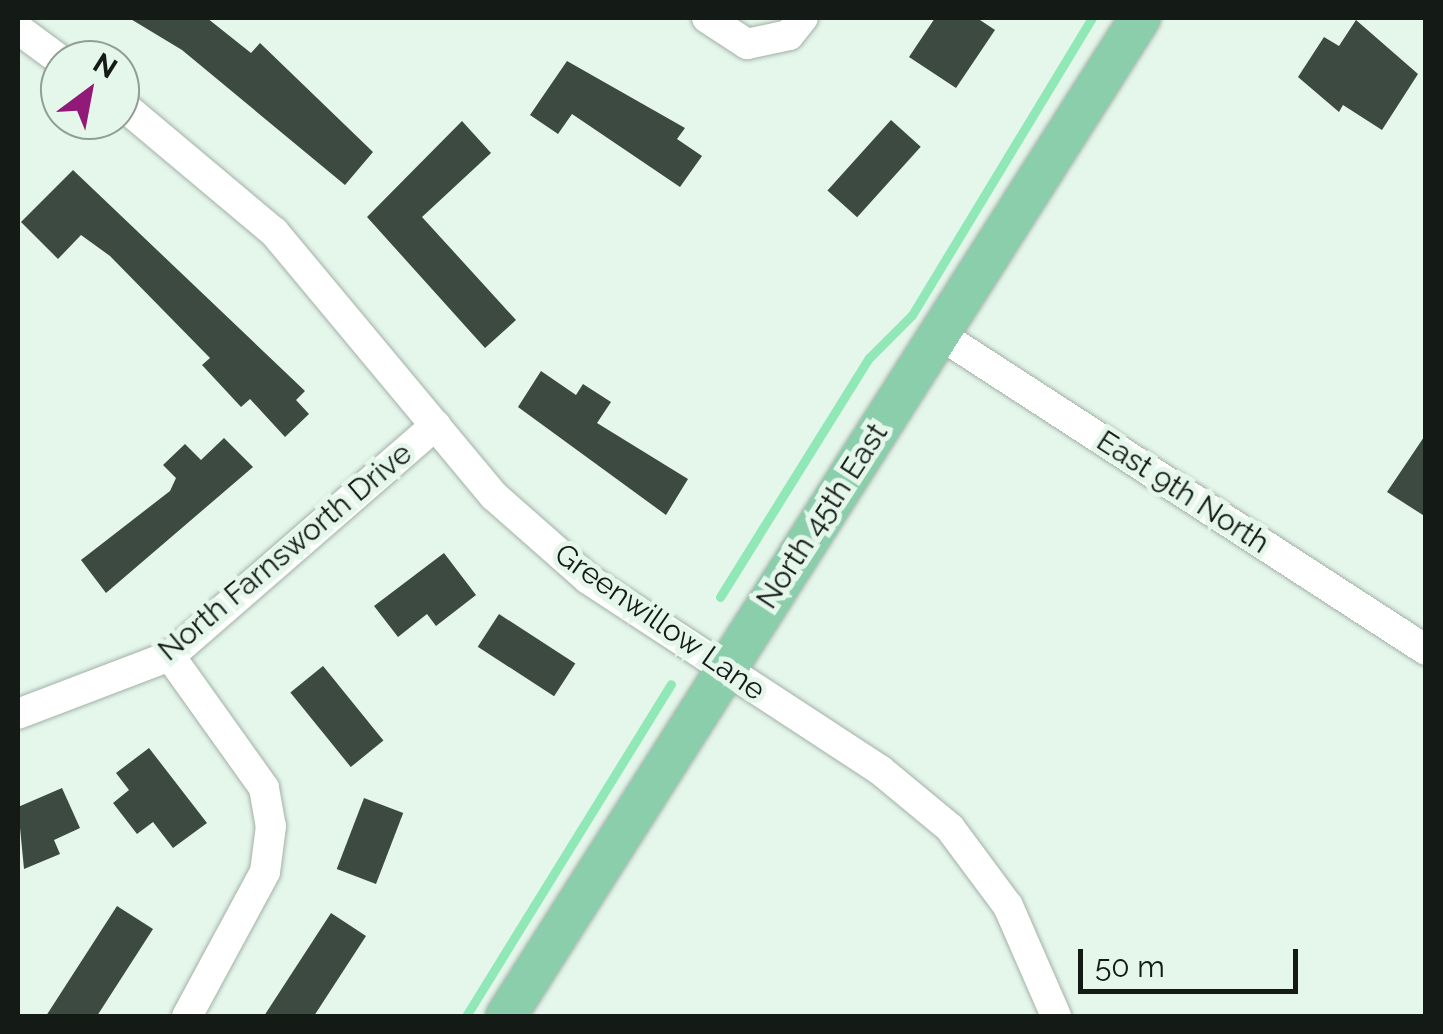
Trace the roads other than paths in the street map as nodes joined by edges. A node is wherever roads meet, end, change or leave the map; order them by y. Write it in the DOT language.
graph roads {
  1 [pos="708,18"];
  2 [pos="803,18"];
  3 [pos="1140,18"];
  4 [pos="18,29"];
  5 [pos="40,45"];
  6 [pos="140,120"];
  7 [pos="939,334"];
  8 [pos="436,426"];
  9 [pos="1426,650"];
  10 [pos="170,656"];
  11 [pos="723,670"];
  12 [pos="18,714"];
  13 [pos="187,1016"];
  14 [pos="506,1016"];
  15 [pos="1056,1016"];
  1 -- 2 [label="street"];
  3 -- 7 [label="main road, North 45th East"];
  4 -- 5 [label="street"];
  6 -- 8 [label="street, Greenwillow Lane"];
  7 -- 9 [label="street, East 9th North"];
  7 -- 11 [label="main road, North 45th East"];
  8 -- 10 [label="street, North Farnsworth Drive"];
  8 -- 11 [label="street, Greenwillow Lane"];
  10 -- 12 [label="street, North Farnsworth Drive"];
  10 -- 13 [label="street"];
  11 -- 14 [label="main road, North 45th East"];
  11 -- 15 [label="street, Greenwillow Lane"];
}
